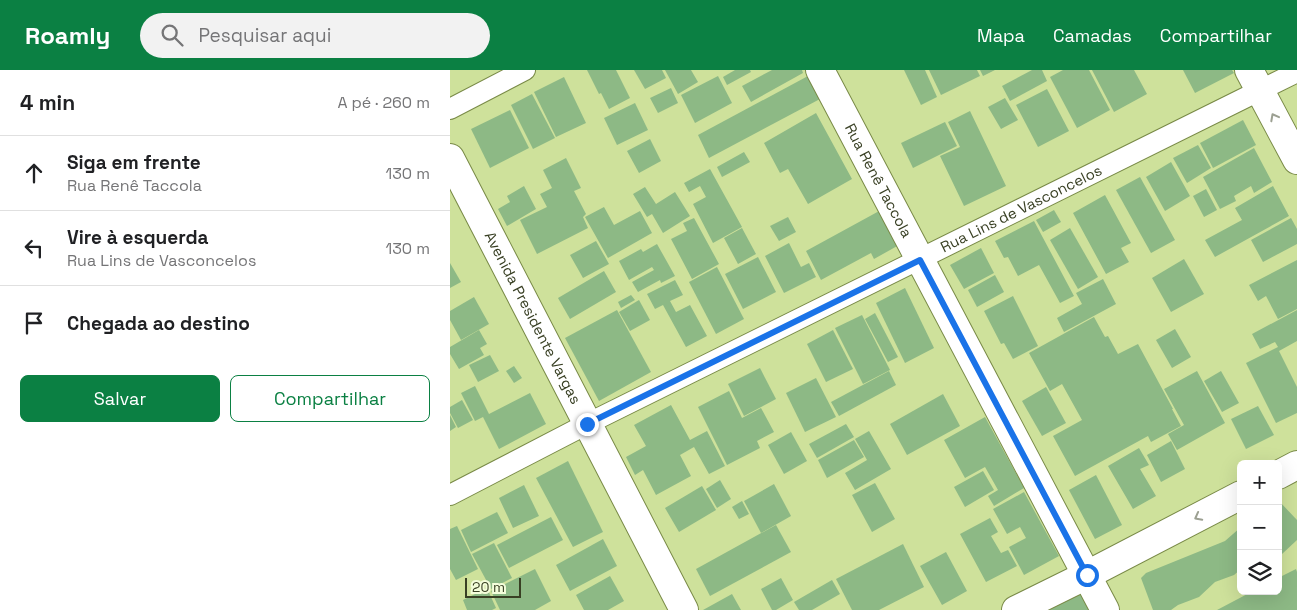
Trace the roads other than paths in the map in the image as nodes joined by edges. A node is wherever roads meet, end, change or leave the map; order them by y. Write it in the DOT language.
graph roads {
  1 [pos="525,70"];
  2 [pos="820,70"];
  3 [pos="1297,72"];
  4 [pos="1255,81"];
  5 [pos="450,109"];
  6 [pos="450,158"];
  7 [pos="1297,160"];
  8 [pos="920,260"];
  9 [pos="587,424"];
  10 [pos="450,495"];
  11 [pos="1237,497"];
  12 [pos="1087,575"];
  13 [pos="684,610"];
  14 [pos="1016,610"];
  15 [pos="1105,610"];
  1 -- 5 [label="street"];
  2 -- 8 [label="street, Rua Renê Taccola"];
  3 -- 4 [label="street, Rua Lins de Vasconcelos"];
  7 -- 4 [label="street, one-way"];
  4 -- 8 [label="street, Rua Lins de Vasconcelos"];
  6 -- 9 [label="street, Avenida Presidente Vargas"];
  8 -- 9 [label="street, Rua Lins de Vasconcelos"];
  8 -- 12 [label="street, Rua Renê Taccola"];
  9 -- 10 [label="street, Rua Lins de Vasconcelos"];
  9 -- 13 [label="street, Avenida Presidente Vargas"];
  11 -- 12 [label="street, one-way"];
  12 -- 14 [label="street"];
  12 -- 15 [label="street, Rua Renê Taccola"];
}
